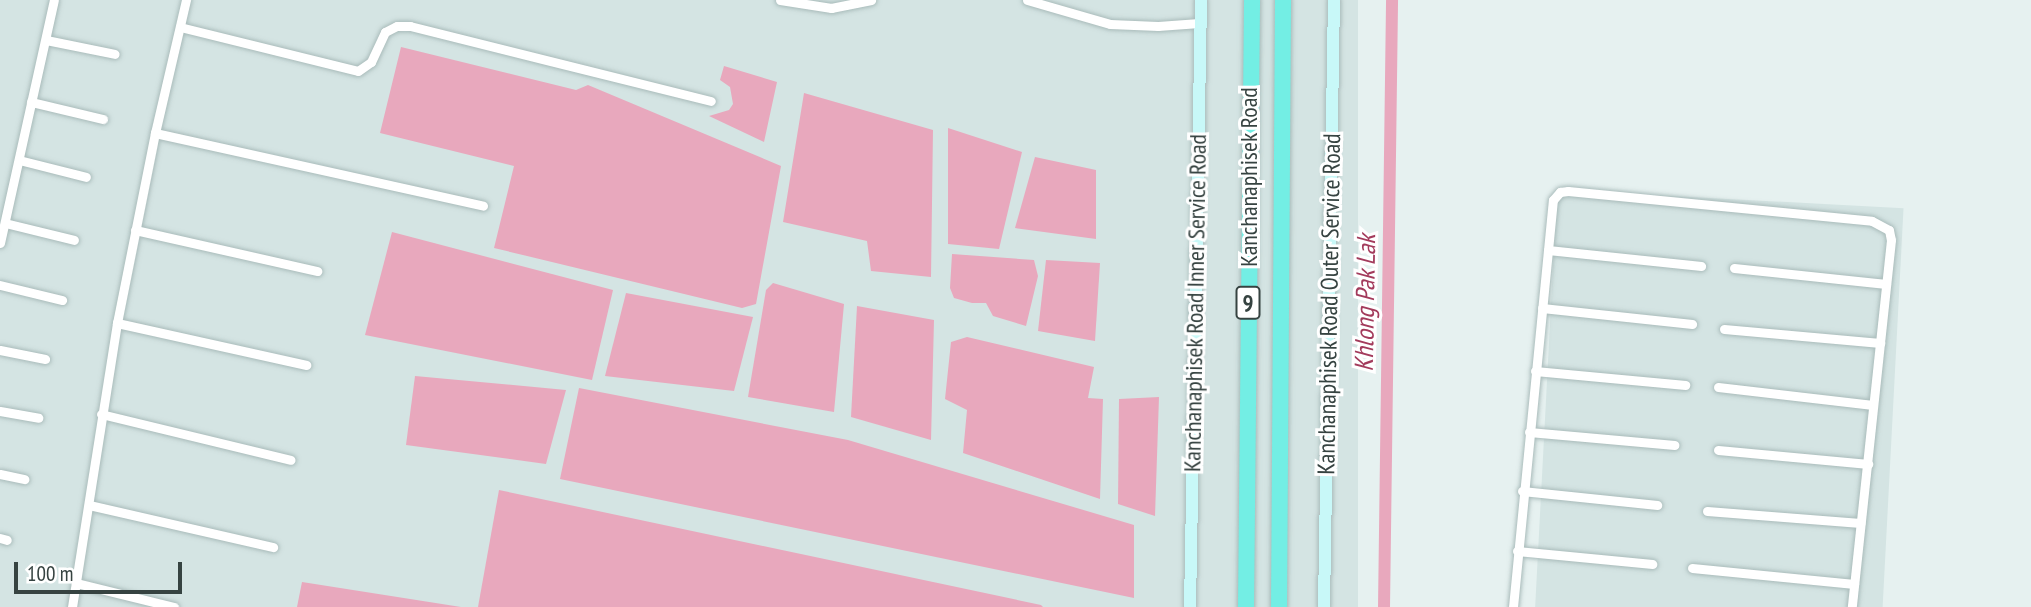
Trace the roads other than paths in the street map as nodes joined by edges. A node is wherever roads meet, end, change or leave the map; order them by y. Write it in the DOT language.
graph roads {
  1 [pos="54,0"];
  2 [pos="186,0"];
  3 [pos="780,0"];
  4 [pos="871,0"];
  5 [pos="1027,0"];
  6 [pos="1201,0"];
  7 [pos="1252,0"];
  8 [pos="1283,0"];
  9 [pos="1334,0"];
  10 [pos="1199,23"];
  11 [pos="180,27"];
  12 [pos="46,40"];
  13 [pos="114,54"];
  14 [pos="711,101"];
  15 [pos="31,102"];
  16 [pos="103,118"];
  17 [pos="155,133"];
  18 [pos="19,160"];
  19 [pos="86,177"];
  20 [pos="483,206"];
  21 [pos="5,223"];
  22 [pos="135,230"];
  23 [pos="74,240"];
  24 [pos="0,243"];
  25 [pos="1548,250"];
  26 [pos="1701,265"];
  27 [pos="1734,268"];
  28 [pos="317,271"];
  29 [pos="1886,284"];
  30 [pos="0,285"];
  31 [pos="62,300"];
  32 [pos="1542,308"];
  33 [pos="117,323"];
  34 [pos="1692,324"];
  35 [pos="1724,329"];
  36 [pos="1880,343"];
  37 [pos="0,350"];
  38 [pos="45,359"];
  39 [pos="306,365"];
  40 [pos="1535,371"];
  41 [pos="1685,385"];
  42 [pos="1718,387"];
  43 [pos="1873,405"];
  44 [pos="0,411"];
  45 [pos="101,414"];
  46 [pos="38,418"];
  47 [pos="1529,432"];
  48 [pos="1674,445"];
  49 [pos="1718,450"];
  50 [pos="291,460"];
  51 [pos="1868,464"];
  52 [pos="0,474"];
  53 [pos="24,479"];
  54 [pos="1522,491"];
  55 [pos="89,505"];
  56 [pos="1657,505"];
  57 [pos="1707,511"];
  58 [pos="1861,523"];
  59 [pos="273,547"];
  60 [pos="1517,551"];
  61 [pos="1652,564"];
  62 [pos="1692,568"];
  63 [pos="76,583"];
  64 [pos="1854,584"];
  65 [pos="72,607"];
  66 [pos="174,607"];
  67 [pos="1190,607"];
  68 [pos="1246,607"];
  69 [pos="1279,607"];
  70 [pos="1324,607"];
  71 [pos="1513,607"];
  72 [pos="1852,607"];
  1 -- 12 [label="street"];
  2 -- 11 [label="street"];
  3 -- 4 [label="street"];
  5 -- 10 [label="street"];
  6 -- 10 [label="main road, Kanchanaphisek Road Inner Service Road"];
  7 -- 68 [label="highway, Kanchanaphisek Road / 9"];
  8 -- 69 [label="highway, Kanchanaphisek Road / 9"];
  9 -- 70 [label="main road, Kanchanaphisek Road Outer Service Road"];
  10 -- 67 [label="main road, Kanchanaphisek Road Inner Service Road"];
  11 -- 14 [label="street"];
  11 -- 17 [label="street"];
  12 -- 13 [label="street"];
  12 -- 15 [label="street"];
  15 -- 16 [label="street"];
  15 -- 18 [label="street"];
  17 -- 20 [label="street"];
  17 -- 22 [label="street"];
  18 -- 19 [label="street"];
  18 -- 21 [label="street"];
  21 -- 23 [label="street"];
  21 -- 24 [label="street"];
  22 -- 28 [label="street"];
  22 -- 33 [label="street"];
  25 -- 26 [label="street"];
  25 -- 29 [label="street"];
  25 -- 32 [label="street"];
  27 -- 29 [label="street"];
  29 -- 36 [label="street"];
  30 -- 31 [label="street"];
  32 -- 34 [label="street"];
  32 -- 40 [label="street"];
  33 -- 39 [label="street"];
  33 -- 45 [label="street"];
  35 -- 36 [label="street"];
  36 -- 43 [label="street"];
  37 -- 38 [label="street"];
  40 -- 41 [label="street"];
  40 -- 47 [label="street"];
  42 -- 43 [label="street"];
  43 -- 51 [label="street"];
  44 -- 46 [label="street"];
  45 -- 50 [label="street"];
  45 -- 55 [label="street"];
  47 -- 48 [label="street"];
  47 -- 54 [label="street"];
  49 -- 51 [label="street"];
  51 -- 58 [label="street"];
  52 -- 53 [label="street"];
  54 -- 56 [label="street"];
  54 -- 60 [label="street"];
  55 -- 59 [label="street"];
  55 -- 63 [label="street"];
  57 -- 58 [label="street"];
  58 -- 64 [label="street"];
  60 -- 61 [label="street"];
  60 -- 71 [label="street"];
  62 -- 64 [label="street"];
  63 -- 65 [label="street"];
  63 -- 66 [label="street"];
  64 -- 72 [label="street"];
}
